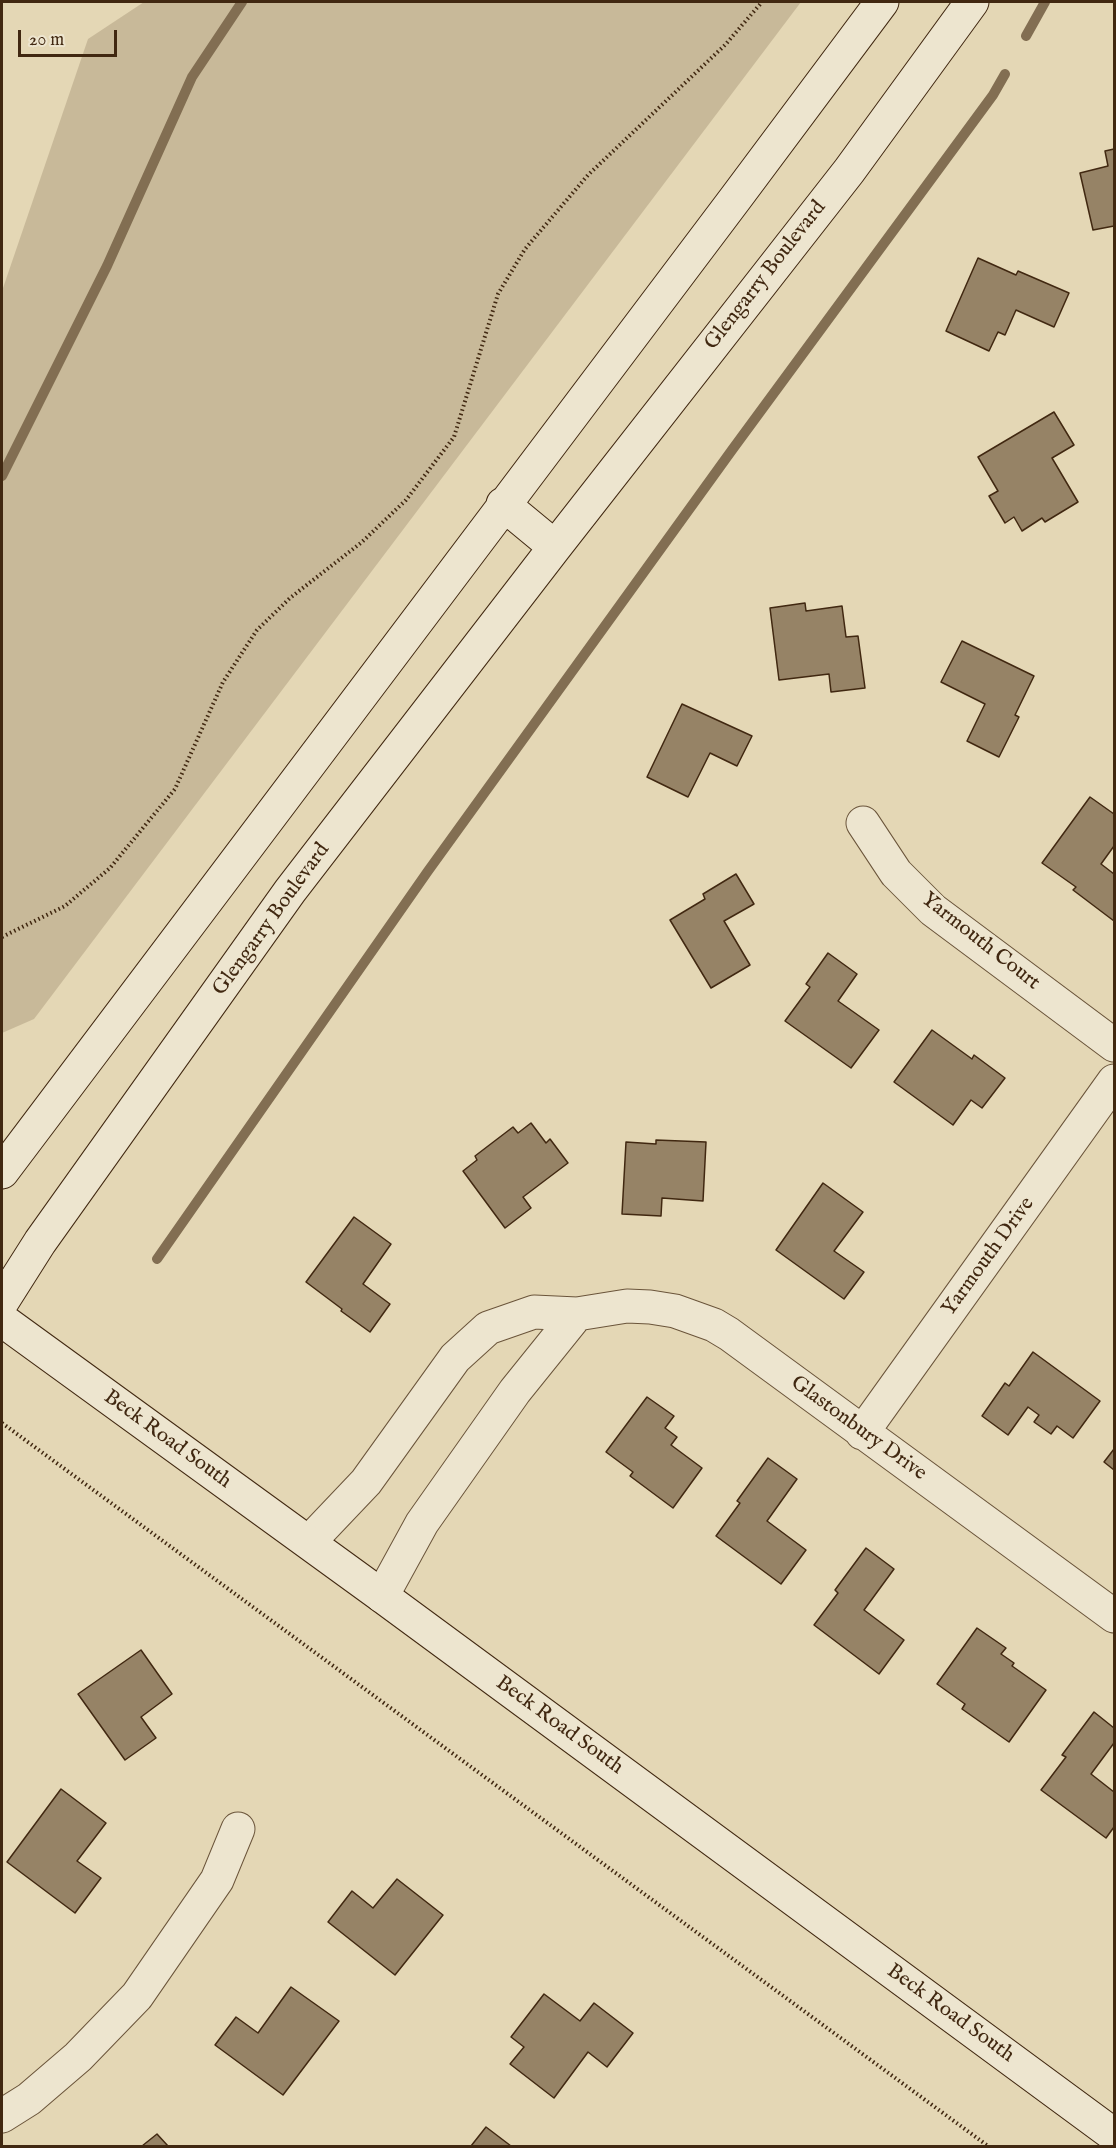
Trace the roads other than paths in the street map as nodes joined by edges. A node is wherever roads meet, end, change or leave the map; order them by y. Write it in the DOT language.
graph roads {
  1 [pos="882,2"];
  2 [pos="972,2"];
  3 [pos="503,504"];
  4 [pos="555,547"];
  5 [pos="863,823"];
  6 [pos="1114,1045"];
  7 [pos="1114,1081"];
  8 [pos="2,1172"];
  9 [pos="2,1302"];
  10 [pos="577,1314"];
  11 [pos="2,1320"];
  12 [pos="862,1433"];
  13 [pos="309,1542"];
  14 [pos="382,1596"];
  15 [pos="1114,1616"];
  16 [pos="238,1829"];
  17 [pos="2,2116"];
  18 [pos="1114,2136"];
  1 -- 3 [label="street"];
  2 -- 4 [label="street, Glengarry Boulevard"];
  3 -- 4 [label="street"];
  3 -- 8 [label="street"];
  4 -- 9 [label="street, Glengarry Boulevard"];
  5 -- 6 [label="street, Yarmouth Court"];
  7 -- 12 [label="street, Yarmouth Drive"];
  10 -- 12 [label="street, Glastonbury Drive"];
  10 -- 13 [label="street, Glastonbury Drive"];
  10 -- 14 [label="street"];
  11 -- 13 [label="street, Beck Road South"];
  12 -- 15 [label="street, Glastonbury Drive"];
  13 -- 14 [label="street, Beck Road South"];
  14 -- 18 [label="street, Beck Road South"];
  16 -- 17 [label="street"];
}
